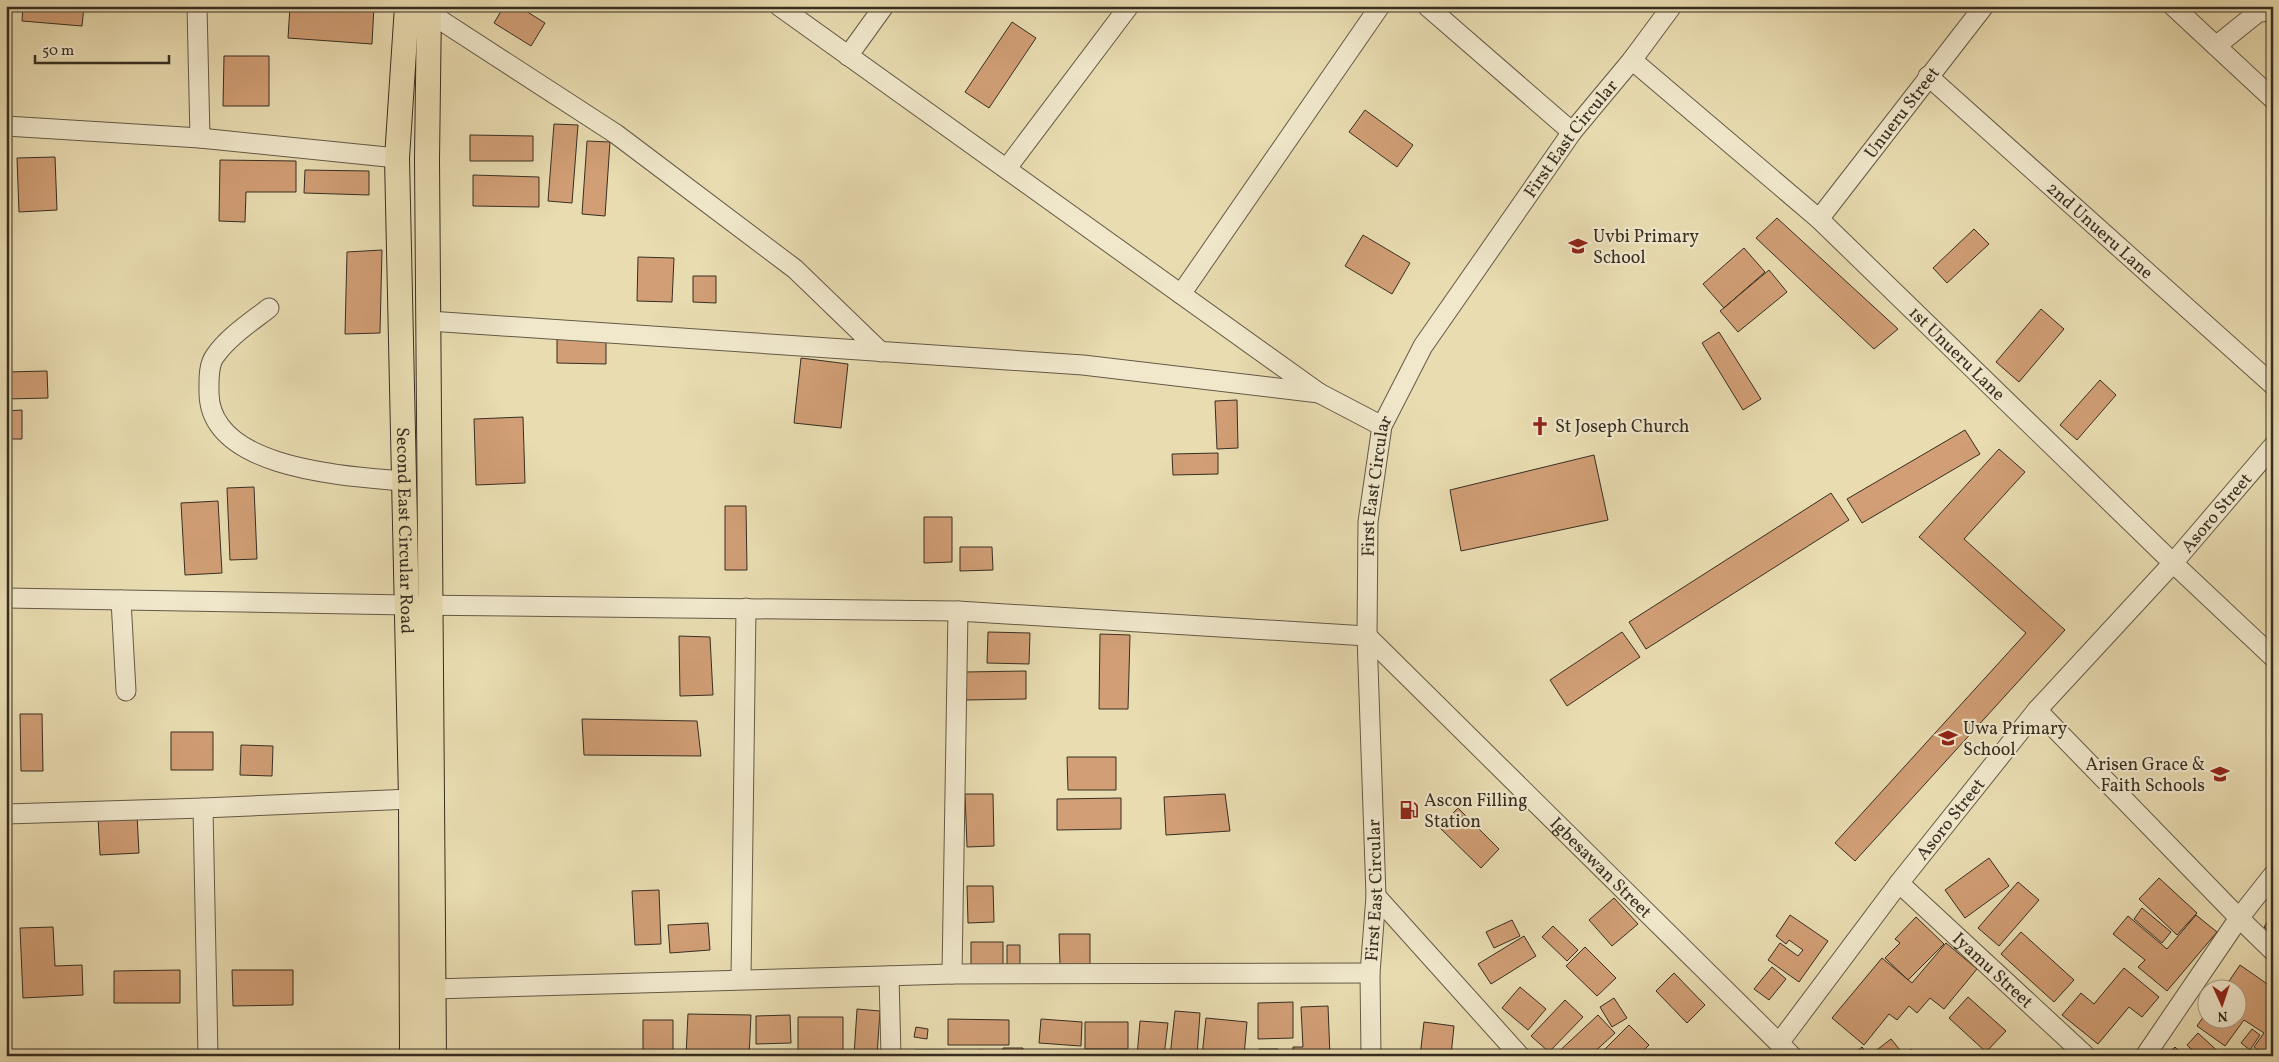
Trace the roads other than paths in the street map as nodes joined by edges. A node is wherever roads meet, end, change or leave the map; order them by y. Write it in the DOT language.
graph roads {
  1 [pos="197,6"];
  2 [pos="779,6"];
  3 [pos="884,6"];
  4 [pos="1129,6"];
  5 [pos="1380,6"];
  6 [pos="1428,6"];
  7 [pos="1672,6"];
  8 [pos="1984,6"];
  9 [pos="2174,6"];
  10 [pos="422,8"];
  11 [pos="2273,10"];
  12 [pos="2216,46"];
  13 [pos="848,56"];
  14 [pos="1632,60"];
  15 [pos="1928,76"];
  16 [pos="2273,99"];
  17 [pos="6,126"];
  18 [pos="1572,132"];
  19 [pos="200,138"];
  20 [pos="398,158"];
  21 [pos="1007,168"];
  22 [pos="1819,218"];
  23 [pos="1181,294"];
  24 [pos="268,308"];
  25 [pos="429,321"];
  26 [pos="881,352"];
  27 [pos="2273,385"];
  28 [pos="1319,393"];
  29 [pos="1382,426"];
  30 [pos="2273,446"];
  31 [pos="403,481"];
  32 [pos="2174,563"];
  33 [pos="6,598"];
  34 [pos="122,600"];
  35 [pos="407,606"];
  36 [pos="431,606"];
  37 [pos="746,608"];
  38 [pos="958,611"];
  39 [pos="1367,636"];
  40 [pos="2273,657"];
  41 [pos="126,691"];
  42 [pos="2037,710"];
  43 [pos="411,799"];
  44 [pos="203,808"];
  45 [pos="6,814"];
  46 [pos="2273,875"];
  47 [pos="1899,883"];
  48 [pos="1376,896"];
  49 [pos="2239,918"];
  50 [pos="2273,950"];
  51 [pos="1370,973"];
  52 [pos="952,974"];
  53 [pos="889,976"];
  54 [pos="741,979"];
  55 [pos="434,989"];
  56 [pos="1786,1049"];
  57 [pos="208,1056"];
  58 [pos="412,1056"];
  59 [pos="434,1056"];
  60 [pos="891,1056"];
  61 [pos="1371,1056"];
  62 [pos="1520,1056"];
  63 [pos="2086,1056"];
  64 [pos="2145,1056"];
  1 -- 19 [label="street"];
  2 -- 13 [label="street"];
  3 -- 13 [label="street"];
  4 -- 21 [label="street"];
  5 -- 23 [label="street"];
  6 -- 18 [label="street"];
  7 -- 14 [label="street, First East Circular"];
  8 -- 15 [label="street, Unueru Street"];
  9 -- 12 [label="street"];
  10 -- 20 [label="main road, Second East Circular Road"];
  10 -- 25 [label="main road, Second East Circular Road"];
  10 -- 26 [label="street"];
  11 -- 12 [label="street"];
  12 -- 16 [label="street"];
  13 -- 21 [label="street"];
  14 -- 18 [label="street, First East Circular"];
  14 -- 22 [label="street, 1st Unueru Lane"];
  15 -- 22 [label="street, Unueru Street"];
  15 -- 27 [label="street, 2nd Unueru Lane"];
  17 -- 19 [label="street"];
  18 -- 29 [label="street, First East Circular"];
  19 -- 20 [label="street"];
  20 -- 31 [label="main road, Second East Circular Road"];
  21 -- 23 [label="street"];
  22 -- 32 [label="street, 1st Unueru Lane"];
  23 -- 28 [label="street"];
  24 -- 31 [label="street"];
  25 -- 26 [label="street"];
  25 -- 36 [label="main road, Second East Circular Road"];
  26 -- 28 [label="street"];
  28 -- 29 [label="street"];
  29 -- 39 [label="street, First East Circular"];
  30 -- 32 [label="street, Asoro Street"];
  31 -- 35 [label="main road, Second East Circular Road"];
  32 -- 40 [label="street, 1st Unueru Lane"];
  32 -- 42 [label="street, Asoro Street"];
  33 -- 34 [label="street"];
  34 -- 35 [label="street"];
  34 -- 41 [label="street"];
  35 -- 36 [label="street"];
  35 -- 43 [label="main road, Second East Circular Road"];
  36 -- 37 [label="street"];
  36 -- 55 [label="main road, Second East Circular Road"];
  37 -- 38 [label="street"];
  37 -- 54 [label="street"];
  38 -- 39 [label="street"];
  38 -- 52 [label="street"];
  39 -- 48 [label="street, First East Circular"];
  39 -- 56 [label="street, Igbesawan Street"];
  42 -- 47 [label="street, Asoro Street"];
  42 -- 49 [label="street"];
  43 -- 44 [label="street"];
  43 -- 58 [label="main road, Second East Circular Road"];
  44 -- 45 [label="street"];
  44 -- 57 [label="street"];
  46 -- 49 [label="street"];
  47 -- 56 [label="street, Asoro Street"];
  47 -- 63 [label="street, Iyamu Street"];
  48 -- 51 [label="street, First East Circular"];
  48 -- 62 [label="street"];
  49 -- 50 [label="street"];
  49 -- 64 [label="street"];
  51 -- 52 [label="street"];
  51 -- 61 [label="street, First East Circular"];
  52 -- 53 [label="street"];
  53 -- 54 [label="street"];
  53 -- 60 [label="street"];
  54 -- 55 [label="street"];
  55 -- 59 [label="main road, Second East Circular Road"];
}
